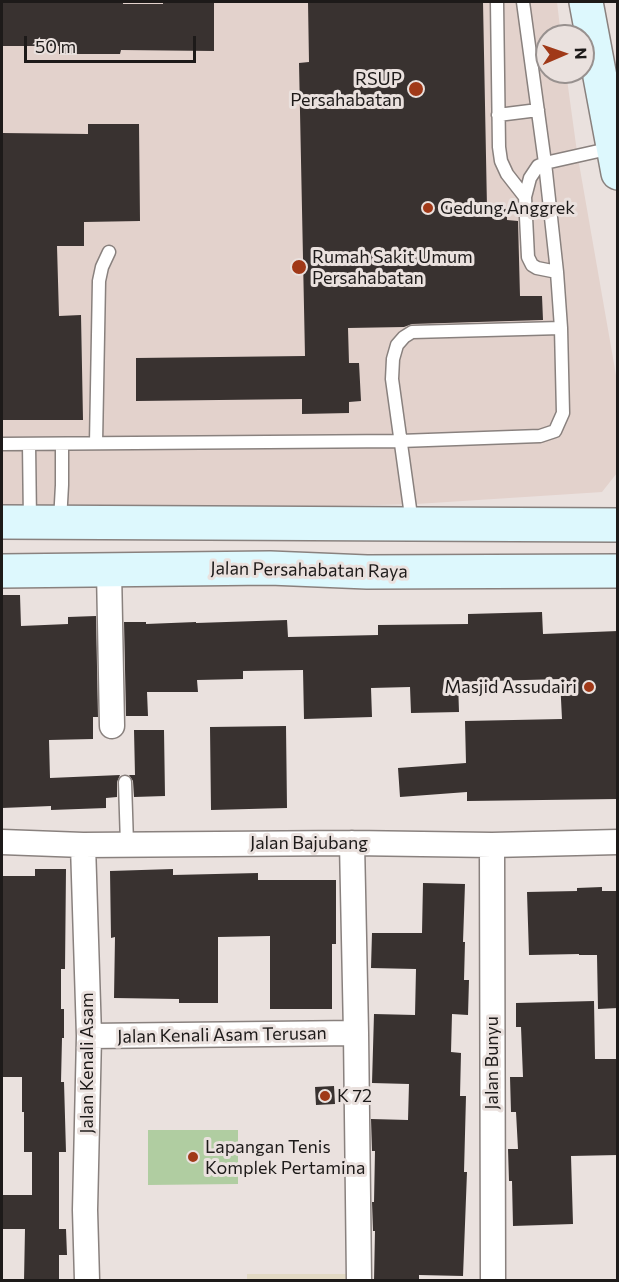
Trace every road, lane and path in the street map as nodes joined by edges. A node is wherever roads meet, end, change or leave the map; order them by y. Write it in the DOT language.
graph roads {
  1 [pos="497,2"];
  2 [pos="523,2"];
  3 [pos="586,2"];
  4 [pos="538,110"];
  5 [pos="498,115"];
  6 [pos="615,160"];
  7 [pos="545,163"];
  8 [pos="525,197"];
  9 [pos="109,252"];
  10 [pos="557,272"];
  11 [pos="561,328"];
  12 [pos="400,441"];
  13 [pos="2,444"];
  14 [pos="29,444"];
  15 [pos="62,444"];
  16 [pos="96,444"];
  17 [pos="30,522"];
  18 [pos="412,524"];
  19 [pos="366,525"];
  20 [pos="618,525"];
  21 [pos="109,570"];
  22 [pos="2,571"];
  23 [pos="618,571"];
  24 [pos="367,572"];
  25 [pos="112,726"];
  26 [pos="125,782"];
  27 [pos="2,842"];
  28 [pos="618,842"];
  29 [pos="352,843"];
  30 [pos="82,844"];
  31 [pos="127,844"];
  32 [pos="492,845"];
  33 [pos="356,1033"];
  34 [pos="89,1036"];
  35 [pos="87,1281"];
  36 [pos="359,1281"];
  37 [pos="493,1281"];
  1 -- 5 [label="lane"];
  2 -- 4 [label="lane"];
  3 -- 6 [label="street"];
  4 -- 5 [label="lane"];
  4 -- 7 [label="lane"];
  5 -- 8 [label="lane"];
  6 -- 7 [label="lane"];
  7 -- 8 [label="lane"];
  7 -- 10 [label="lane"];
  8 -- 10 [label="lane"];
  9 -- 16 [label="lane"];
  10 -- 11 [label="lane"];
  11 -- 12 [label="lane"];
  11 -- 12 [label="lane"];
  12 -- 16 [label="lane"];
  12 -- 18 [label="lane"];
  13 -- 14 [label="lane"];
  14 -- 15 [label="lane"];
  14 -- 17 [label="lane"];
  15 -- 16 [label="lane"];
  15 -- 17 [label="lane"];
  17 -- 19 [label="street"];
  18 -- 19 [label="street"];
  18 -- 20 [label="street"];
  19 -- 24 [label="street"];
  21 -- 22 [label="street, Jalan Persahabatan Raya"];
  21 -- 24 [label="street, Jalan Persahabatan Raya"];
  21 -- 25 [label="street"];
  23 -- 24 [label="street, Jalan Persahabatan Raya"];
  26 -- 31 [label="lane"];
  27 -- 30 [label="street, Jalan Bajubang"];
  28 -- 32 [label="street, Jalan Bajubang"];
  29 -- 31 [label="street, Jalan Bajubang"];
  29 -- 32 [label="street, Jalan Bajubang"];
  29 -- 33 [label="street"];
  30 -- 31 [label="street, Jalan Bajubang"];
  30 -- 34 [label="street, Jalan Kenali Asam"];
  32 -- 37 [label="street, Jalan Bunyu"];
  33 -- 34 [label="street, Jalan Kenali Asam Terusan"];
  33 -- 36 [label="street"];
  34 -- 35 [label="street, Jalan Kenali Asam"];
}
